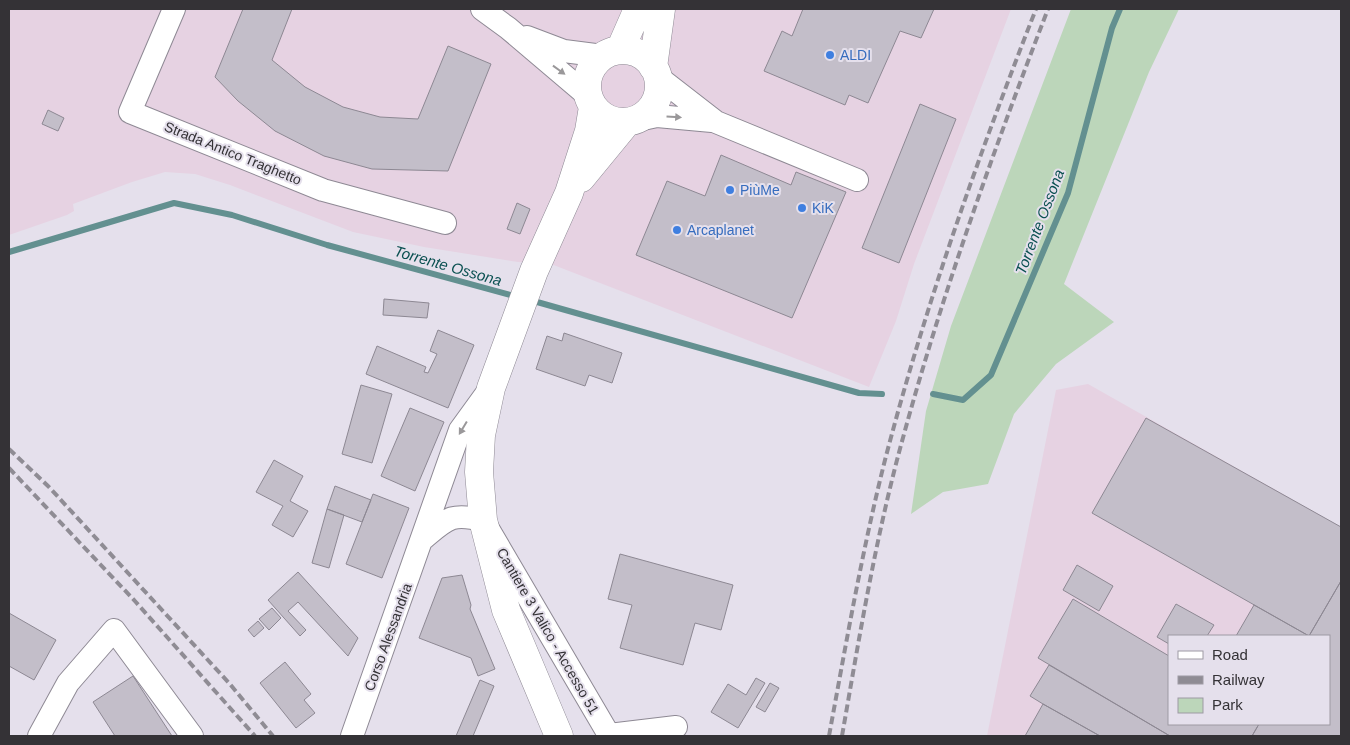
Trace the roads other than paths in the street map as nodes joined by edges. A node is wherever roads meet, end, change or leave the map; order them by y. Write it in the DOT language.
graph roads {
  1 [pos="174,9"];
  2 [pos="482,9"];
  3 [pos="638,9"];
  4 [pos="661,9"];
  5 [pos="508,28"];
  6 [pos="612,53"];
  7 [pos="655,72"];
  8 [pos="590,101"];
  9 [pos="630,122"];
  10 [pos="716,122"];
  11 [pos="857,180"];
  12 [pos="570,194"];
  13 [pos="445,223"];
  14 [pos="491,388"];
  15 [pos="483,520"];
  16 [pos="424,538"];
  17 [pos="676,727"];
  18 [pos="39,736"];
  19 [pos="192,736"];
  20 [pos="352,736"];
  21 [pos="559,736"];
  1 -- 13 [label="street, Strada Antico Traghetto"];
  2 -- 5 [label="street"];
  3 -- 6 [label="main road"];
  4 -- 7 [label="main road"];
  5 -- 6 [label="street"];
  5 -- 8 [label="street, one-way"];
  6 -- 7 [label="main road"];
  6 -- 8 [label="main road"];
  7 -- 9 [label="main road"];
  7 -- 10 [label="street"];
  8 -- 9 [label="main road"];
  8 -- 12 [label="main road"];
  9 -- 10 [label="street, one-way"];
  9 -- 12 [label="main road"];
  10 -- 11 [label="street"];
  12 -- 14 [label="main road"];
  14 -- 15 [label="main road"];
  14 -- 16 [label="street, Corso Alessandria, one-way"];
  15 -- 16 [label="street"];
  15 -- 17 [label="street, Cantiere 3 Valico - Accesso 51"];
  15 -- 21 [label="main road"];
  16 -- 20 [label="street, Corso Alessandria"];
  18 -- 19 [label="street"];
}
